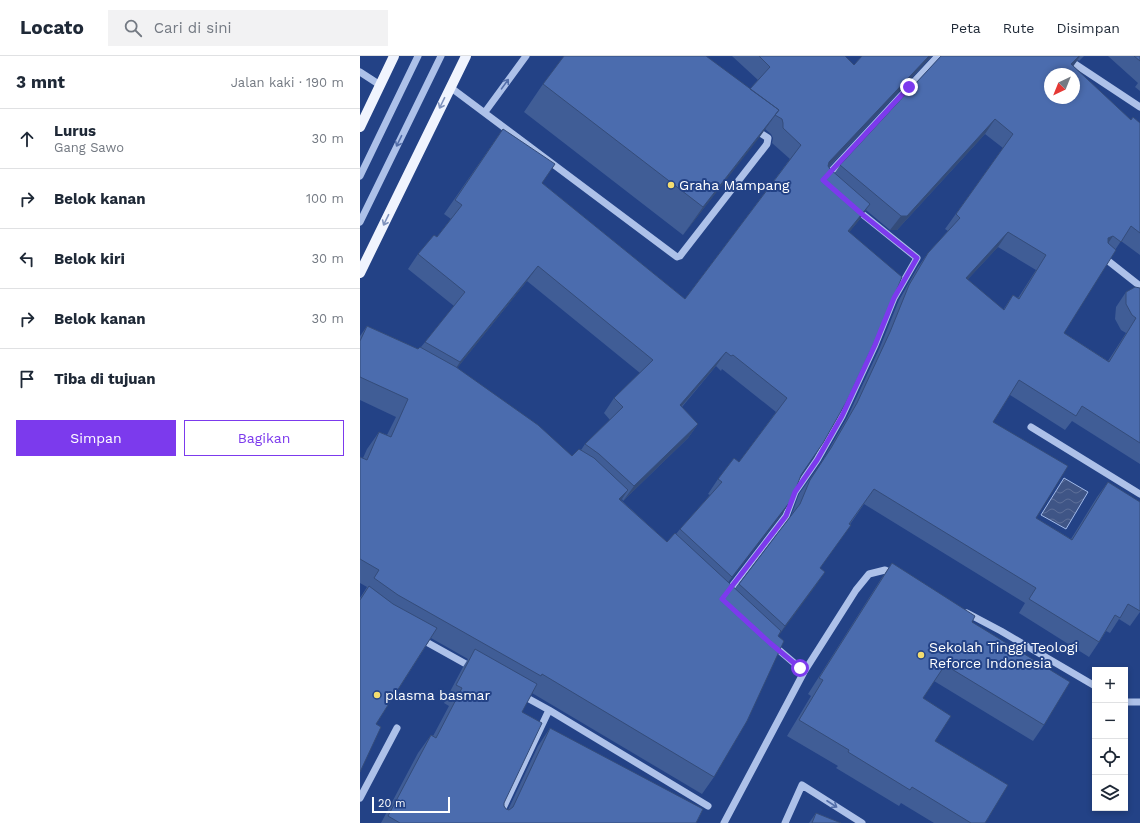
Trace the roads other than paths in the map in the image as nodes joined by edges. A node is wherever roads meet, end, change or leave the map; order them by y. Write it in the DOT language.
graph roads {
  1 [pos="394,56"];
  2 [pos="418,56"];
  3 [pos="441,56"];
  4 [pos="466,56"];
  5 [pos="526,56"];
  6 [pos="938,56"];
  7 [pos="1063,56"];
  8 [pos="360,72"];
  9 [pos="380,85"];
  10 [pos="450,87"];
  11 [pos="1140,107"];
  12 [pos="485,112"];
  13 [pos="749,125"];
  14 [pos="360,127"];
  15 [pos="360,176"];
  16 [pos="829,185"];
  17 [pos="852,205"];
  18 [pos="360,222"];
  19 [pos="1102,256"];
  20 [pos="360,273"];
  21 [pos="1140,286"];
  22 [pos="1031,427"];
  23 [pos="1140,494"];
  24 [pos="898,577"];
  25 [pos="722,599"];
  26 [pos="960,609"];
  27 [pos="416,636"];
  28 [pos="764,638"];
  29 [pos="800,668"];
  30 [pos="482,673"];
  31 [pos="1092,684"];
  32 [pos="516,692"];
  33 [pos="1128,702"];
  34 [pos="1140,702"];
  35 [pos="549,710"];
  36 [pos="397,728"];
  37 [pos="360,798"];
  38 [pos="708,806"];
  39 [pos="496,823"];
  40 [pos="724,823"];
  41 [pos="785,823"];
  42 [pos="862,823"];
  1 -- 9 [label="main road"];
  2 -- 15 [label="street"];
  3 -- 18 [label="street, one-way"];
  4 -- 10 [label="main road"];
  12 -- 5 [label="street, one-way"];
  6 -- 16 [label="street"];
  7 -- 11 [label="street"];
  8 -- 9 [label="street"];
  9 -- 14 [label="main road"];
  10 -- 12 [label="street"];
  10 -- 20 [label="main road, one-way"];
  12 -- 13 [label="street"];
  17 -- 25 [label="street"];
  19 -- 21 [label="street"];
  22 -- 23 [label="street"];
  24 -- 40 [label="street"];
  26 -- 31 [label="street"];
  27 -- 30 [label="street"];
  28 -- 29 [label="street"];
  32 -- 35 [label="street"];
  33 -- 34 [label="street"];
  35 -- 38 [label="street"];
  35 -- 39 [label="street"];
  36 -- 37 [label="street"];
  41 -- 42 [label="street, one-way"];
}
